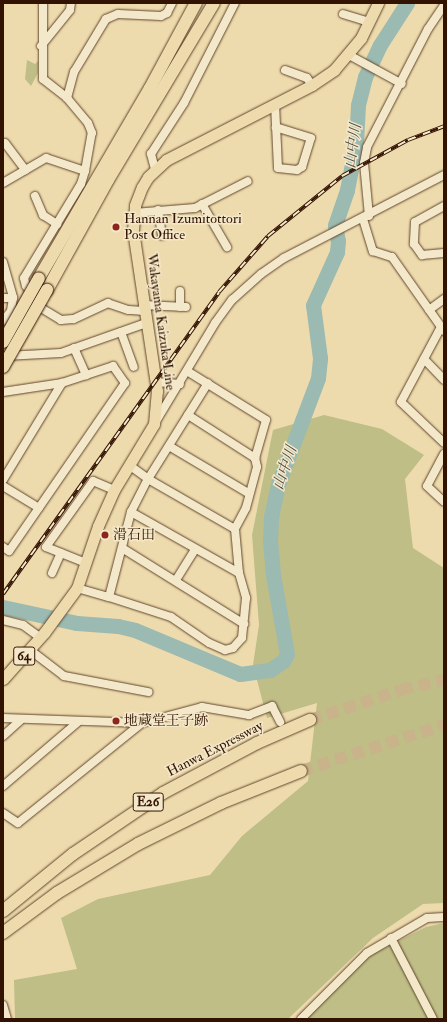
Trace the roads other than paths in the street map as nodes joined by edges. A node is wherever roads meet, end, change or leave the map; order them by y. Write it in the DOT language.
graph roads {
  1 [pos="42,3"];
  2 [pos="71,3"];
  3 [pos="172,3"];
  4 [pos="196,3"];
  5 [pos="214,3"];
  6 [pos="235,3"];
  7 [pos="378,3"];
  8 [pos="444,5"];
  9 [pos="343,14"];
  10 [pos="369,22"];
  11 [pos="41,46"];
  12 [pos="353,58"];
  13 [pos="285,70"];
  14 [pos="402,84"];
  15 [pos="312,85"];
  16 [pos="67,98"];
  17 [pos="275,104"];
  18 [pos="276,127"];
  19 [pos="5,144"];
  20 [pos="155,169"];
  21 [pos="25,170"];
  22 [pos="86,171"];
  23 [pos="444,175"];
  24 [pos="248,181"];
  25 [pos="3,183"];
  26 [pos="35,196"];
  27 [pos="202,204"];
  28 [pos="444,206"];
  29 [pos="158,210"];
  30 [pos="134,213"];
  31 [pos="366,217"];
  32 [pos="57,224"];
  33 [pos="162,236"];
  34 [pos="227,247"];
  35 [pos="444,253"];
  36 [pos="3,262"];
  37 [pos="180,291"];
  38 [pos="3,298"];
  39 [pos="13,298"];
  40 [pos="444,299"];
  41 [pos="144,308"];
  42 [pos="429,310"];
  43 [pos="3,321"];
  44 [pos="146,323"];
  45 [pos="442,329"];
  46 [pos="121,332"];
  47 [pos="3,342"];
  48 [pos="74,348"];
  49 [pos="3,356"];
  50 [pos="424,358"];
  51 [pos="3,367"];
  52 [pos="134,367"];
  53 [pos="187,371"];
  54 [pos="86,375"];
  55 [pos="444,380"];
  56 [pos="156,382"];
  57 [pos="62,383"];
  58 [pos="180,384"];
  59 [pos="208,384"];
  60 [pos="3,392"];
  61 [pos="188,415"];
  62 [pos="154,424"];
  63 [pos="444,443"];
  64 [pos="169,446"];
  65 [pos="444,454"];
  66 [pos="254,458"];
  67 [pos="128,465"];
  68 [pos="148,478"];
  69 [pos="3,480"];
  70 [pos="3,486"];
  71 [pos="114,490"];
  72 [pos="248,493"];
  73 [pos="444,502"];
  74 [pos="39,508"];
  75 [pos="131,512"];
  76 [pos="235,529"];
  77 [pos="3,547"];
  78 [pos="122,548"];
  79 [pos="195,550"];
  80 [pos="61,553"];
  81 [pos="86,563"];
  82 [pos="52,573"];
  83 [pos="239,573"];
  84 [pos="176,580"];
  85 [pos="77,588"];
  86 [pos="109,597"];
  87 [pos="3,620"];
  88 [pos="244,624"];
  89 [pos="43,635"];
  90 [pos="30,650"];
  91 [pos="3,679"];
  92 [pos="148,692"];
  93 [pos="3,718"];
  94 [pos="22,719"];
  95 [pos="310,720"];
  96 [pos="78,722"];
  97 [pos="280,722"];
  98 [pos="142,723"];
  99 [pos="3,736"];
  100 [pos="301,771"];
  101 [pos="3,786"];
  102 [pos="3,813"];
  103 [pos="3,911"];
  104 [pos="444,917"];
  105 [pos="3,933"];
  106 [pos="392,938"];
  107 [pos="3,1005"];
  108 [pos="7,1019"];
  109 [pos="301,1019"];
  110 [pos="433,1019"];
  1 -- 11 [label="street"];
  2 -- 11 [label="street"];
  3 -- 16 [label="street"];
  4 -- 47 [label="highway, bridge"];
  5 -- 51 [label="highway, bridge"];
  6 -- 20 [label="street"];
  7 -- 10 [label="main road, Wakayama Kaizuka Line / 64"];
  8 -- 14 [label="street"];
  9 -- 10 [label="street"];
  10 -- 12 [label="main road, Wakayama Kaizuka Line / 64"];
  11 -- 16 [label="street"];
  12 -- 14 [label="street"];
  12 -- 15 [label="main road, Wakayama Kaizuka Line / 64"];
  13 -- 15 [label="street"];
  14 -- 31 [label="street"];
  15 -- 17 [label="main road, Wakayama Kaizuka Line / 64"];
  16 -- 22 [label="street"];
  17 -- 18 [label="street"];
  17 -- 20 [label="main road, Wakayama Kaizuka Line / 64"];
  18 -- 18 [label="street"];
  19 -- 21 [label="street"];
  20 -- 30 [label="main road, Wakayama Kaizuka Line / 64"];
  21 -- 22 [label="street"];
  21 -- 25 [label="street"];
  22 -- 32 [label="street"];
  23 -- 31 [label="street"];
  24 -- 27 [label="street"];
  26 -- 32 [label="street"];
  27 -- 29 [label="street"];
  27 -- 34 [label="street"];
  28 -- 35 [label="street"];
  29 -- 30 [label="street"];
  29 -- 33 [label="street"];
  30 -- 41 [label="main road, Wakayama Kaizuka Line / 64"];
  31 -- 42 [label="street"];
  31 -- 53 [label="street"];
  32 -- 41 [label="street"];
  36 -- 39 [label="street"];
  37 -- 41 [label="street"];
  38 -- 39 [label="street"];
  39 -- 43 [label="street"];
  40 -- 42 [label="street"];
  41 -- 44 [label="main road, Wakayama Kaizuka Line / 64"];
  42 -- 45 [label="street"];
  44 -- 46 [label="street"];
  44 -- 56 [label="main road, Wakayama Kaizuka Line / 64"];
  45 -- 50 [label="street"];
  46 -- 48 [label="street"];
  46 -- 52 [label="street"];
  48 -- 49 [label="street"];
  48 -- 54 [label="street"];
  50 -- 55 [label="street"];
  50 -- 63 [label="street"];
  53 -- 58 [label="street"];
  53 -- 59 [label="street"];
  54 -- 57 [label="street"];
  54 -- 74 [label="street"];
  56 -- 58 [label="street"];
  56 -- 62 [label="main road, Wakayama Kaizuka Line / 64"];
  57 -- 60 [label="street"];
  57 -- 69 [label="street"];
  58 -- 62 [label="street"];
  59 -- 61 [label="street"];
  59 -- 66 [label="street"];
  61 -- 64 [label="street"];
  61 -- 66 [label="street"];
  62 -- 67 [label="main road, Wakayama Kaizuka Line / 64"];
  64 -- 68 [label="street"];
  64 -- 72 [label="street"];
  65 -- 73 [label="street"];
  66 -- 72 [label="street"];
  67 -- 68 [label="street"];
  67 -- 71 [label="main road, Wakayama Kaizuka Line / 64"];
  68 -- 75 [label="street"];
  68 -- 76 [label="street"];
  70 -- 74 [label="street"];
  71 -- 80 [label="street"];
  71 -- 81 [label="main road, Wakayama Kaizuka Line / 64"];
  72 -- 76 [label="street"];
  74 -- 77 [label="street"];
  75 -- 78 [label="street"];
  75 -- 79 [label="street"];
  76 -- 83 [label="street"];
  78 -- 84 [label="street"];
  78 -- 86 [label="street"];
  79 -- 83 [label="street"];
  79 -- 84 [label="street"];
  80 -- 81 [label="street"];
  80 -- 82 [label="street"];
  81 -- 85 [label="main road, Wakayama Kaizuka Line / 64"];
  83 -- 88 [label="street"];
  84 -- 88 [label="street"];
  85 -- 86 [label="street"];
  85 -- 89 [label="main road, Wakayama Kaizuka Line / 64"];
  86 -- 88 [label="street"];
  87 -- 89 [label="street"];
  89 -- 90 [label="main road, Wakayama Kaizuka Line / 64"];
  90 -- 91 [label="main road, Wakayama Kaizuka Line / 64"];
  90 -- 92 [label="street"];
  93 -- 94 [label="street"];
  94 -- 96 [label="street"];
  94 -- 99 [label="street"];
  95 -- 103 [label="highway, Hanwa Expressway / E26"];
  96 -- 98 [label="street"];
  96 -- 101 [label="street"];
  97 -- 98 [label="street"];
  98 -- 102 [label="street"];
  100 -- 105 [label="highway, E26"];
  104 -- 106 [label="street"];
  106 -- 109 [label="street"];
  106 -- 110 [label="street"];
  107 -- 108 [label="street"];
}
